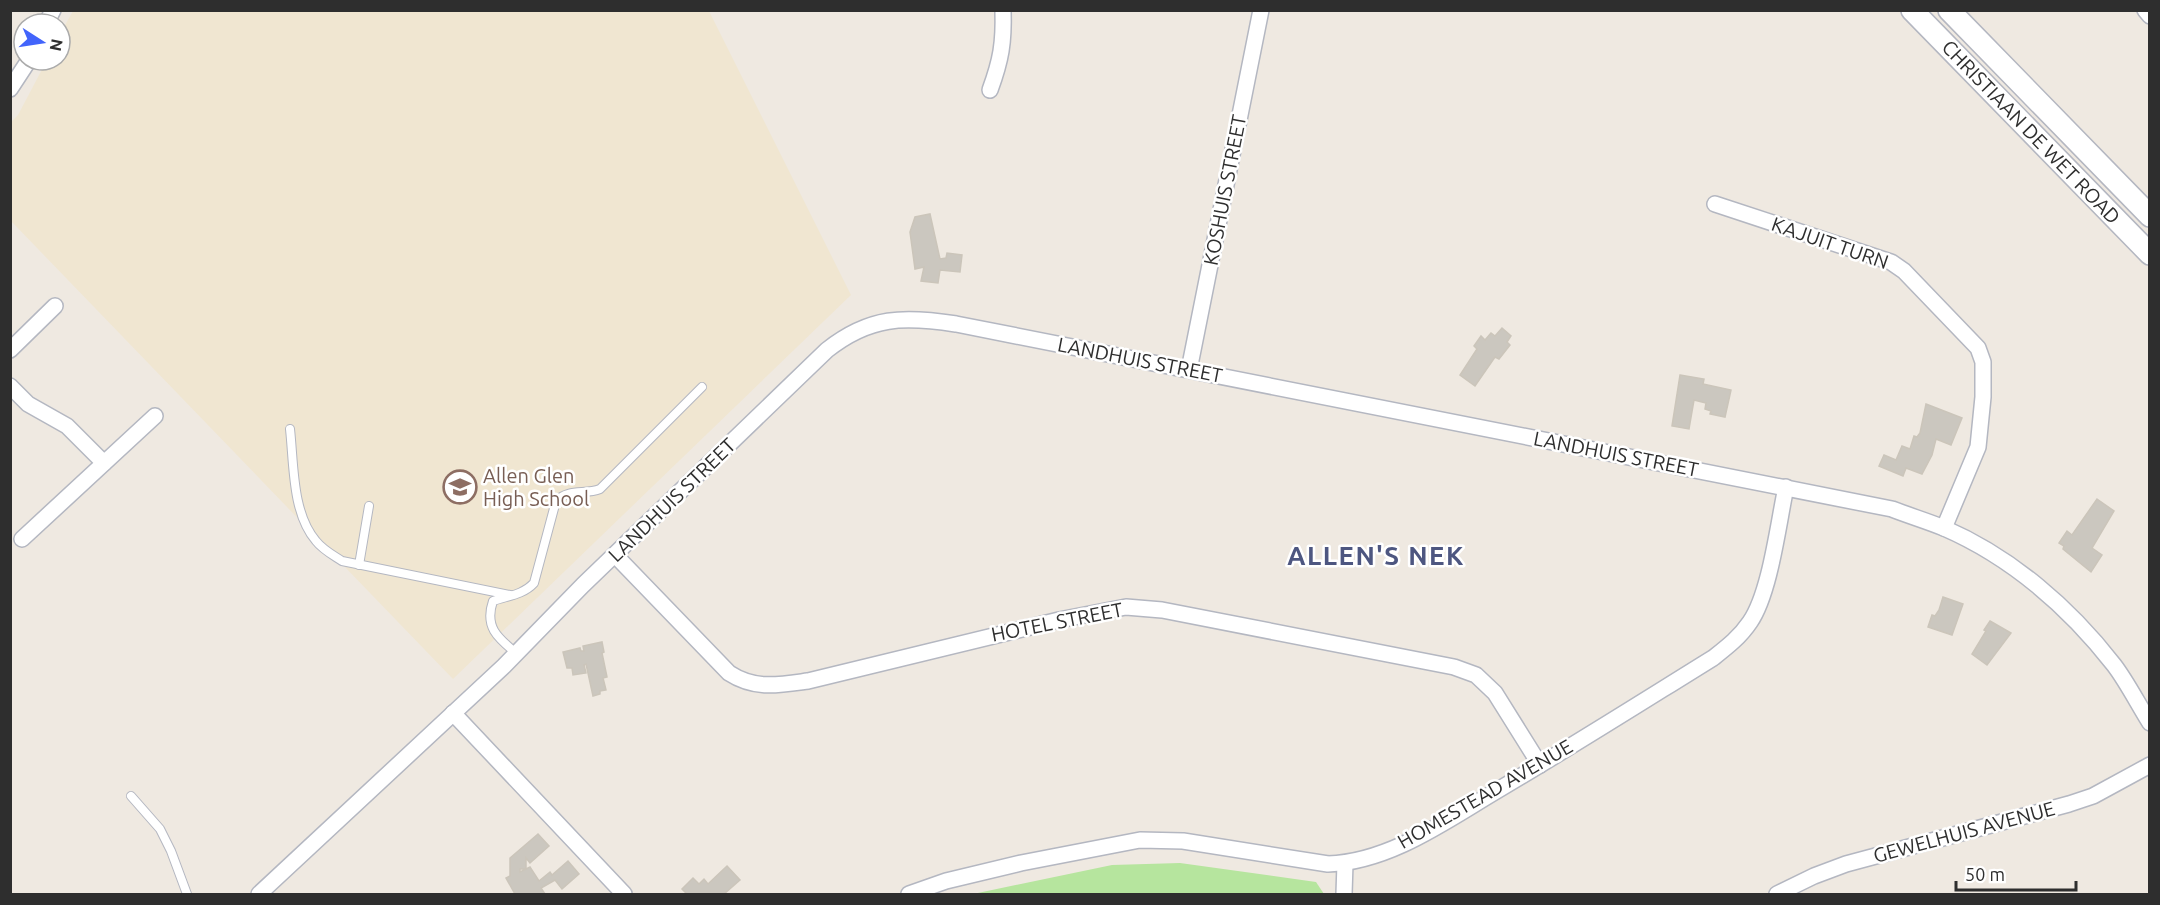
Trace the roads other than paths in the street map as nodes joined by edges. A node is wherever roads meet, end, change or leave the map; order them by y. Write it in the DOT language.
graph roads {
  1 [pos="1003,10"];
  2 [pos="1261,10"];
  3 [pos="1912,10"];
  4 [pos="1949,10"];
  5 [pos="2145,10"];
  6 [pos="2150,16"];
  7 [pos="21,72"];
  8 [pos="10,89"];
  9 [pos="990,90"];
  10 [pos="1715,204"];
  11 [pos="2150,216"];
  12 [pos="2150,254"];
  13 [pos="55,306"];
  14 [pos="10,350"];
  15 [pos="1189,370"];
  16 [pos="10,386"];
  17 [pos="702,387"];
  18 [pos="155,416"];
  19 [pos="290,429"];
  20 [pos="104,463"];
  21 [pos="1786,488"];
  22 [pos="369,506"];
  23 [pos="1944,528"];
  24 [pos="22,538"];
  25 [pos="615,555"];
  26 [pos="359,565"];
  27 [pos="512,595"];
  28 [pos="516,653"];
  29 [pos="453,713"];
  30 [pos="2150,723"];
  31 [pos="1540,765"];
  32 [pos="2150,765"];
  33 [pos="131,796"];
  34 [pos="1345,863"];
  35 [pos="187,894"];
  36 [pos="259,894"];
  37 [pos="624,894"];
  38 [pos="909,894"];
  39 [pos="1344,894"];
  40 [pos="1777,894"];
  1 -- 9 [label="street"];
  2 -- 15 [label="street, KOSHUIS STREET"];
  3 -- 12 [label="main road, CHRISTIAAN DE WET ROAD"];
  4 -- 11 [label="main road, CHRISTIAAN DE WET ROAD"];
  5 -- 6 [label="street"];
  7 -- 8 [label="street"];
  10 -- 23 [label="street, KAJUIT TURN"];
  13 -- 14 [label="street"];
  15 -- 21 [label="street, LANDHUIS STREET"];
  15 -- 25 [label="street, LANDHUIS STREET"];
  16 -- 20 [label="street"];
  17 -- 27 [label="lane"];
  18 -- 20 [label="street"];
  19 -- 26 [label="lane"];
  20 -- 24 [label="street"];
  21 -- 23 [label="street, LANDHUIS STREET"];
  21 -- 31 [label="street, HOMESTEAD AVENUE"];
  22 -- 26 [label="lane"];
  23 -- 30 [label="street, LANDHUIS STREET"];
  25 -- 28 [label="street, LANDHUIS STREET"];
  25 -- 31 [label="street, HOTEL STREET"];
  26 -- 27 [label="lane"];
  27 -- 28 [label="lane"];
  28 -- 29 [label="street, LANDHUIS STREET"];
  29 -- 36 [label="street, LANDHUIS STREET"];
  29 -- 37 [label="street"];
  31 -- 34 [label="street, HOMESTEAD AVENUE"];
  32 -- 40 [label="street, GEWELHUIS AVENUE"];
  33 -- 35 [label="lane"];
  34 -- 38 [label="street, HOMESTEAD AVENUE"];
  34 -- 39 [label="street"];
}
